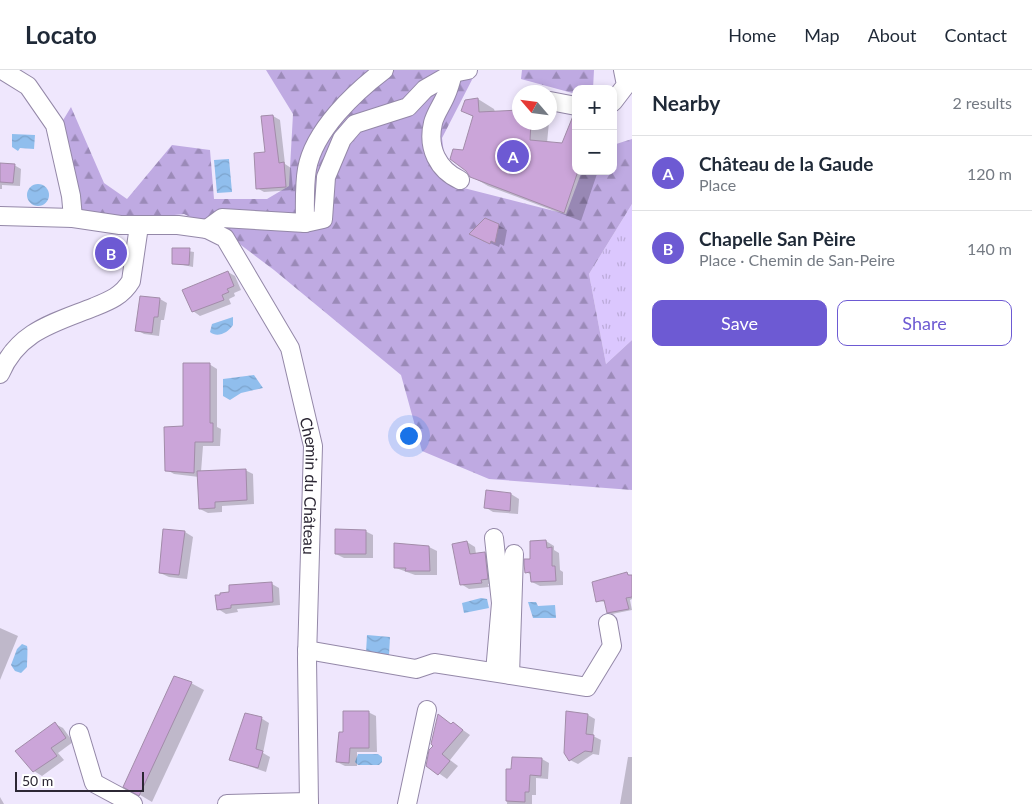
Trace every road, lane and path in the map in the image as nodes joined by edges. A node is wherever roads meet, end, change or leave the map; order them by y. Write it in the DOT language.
graph roads {
  1 [pos="2,70"];
  2 [pos="384,70"];
  3 [pos="623,70"];
  4 [pos="460,72"];
  5 [pos="617,97"];
  6 [pos="557,102"];
  7 [pos="572,105"];
  8 [pos="460,180"];
  9 [pos="0,216"];
  10 [pos="73,218"];
  11 [pos="305,223"];
  12 [pos="139,226"];
  13 [pos="207,229"];
  14 [pos="0,374"];
  15 [pos="494,538"];
  16 [pos="514,554"];
  17 [pos="608,623"];
  18 [pos="307,650"];
  19 [pos="502,674"];
  20 [pos="427,710"];
  21 [pos="79,733"];
  22 [pos="309,803"];
  23 [pos="133,804"];
  24 [pos="227,804"];
  25 [pos="407,804"];
  1 -- 10 [label="street"];
  2 -- 11 [label="street"];
  3 -- 5 [label="street"];
  4 -- 8 [label="street"];
  4 -- 11 [label="street"];
  6 -- 7 [label="street"];
  9 -- 10 [label="street, Chemin du Château"];
  10 -- 12 [label="street, Chemin du Château"];
  11 -- 13 [label="street"];
  12 -- 13 [label="street, Chemin du Château"];
  12 -- 14 [label="street"];
  13 -- 18 [label="street, Chemin du Château"];
  15 -- 19 [label="street"];
  16 -- 19 [label="street"];
  17 -- 19 [label="street"];
  18 -- 19 [label="street"];
  18 -- 22 [label="street, Chemin du Château"];
  20 -- 25 [label="street"];
  21 -- 23 [label="street"];
  22 -- 24 [label="street"];
}
